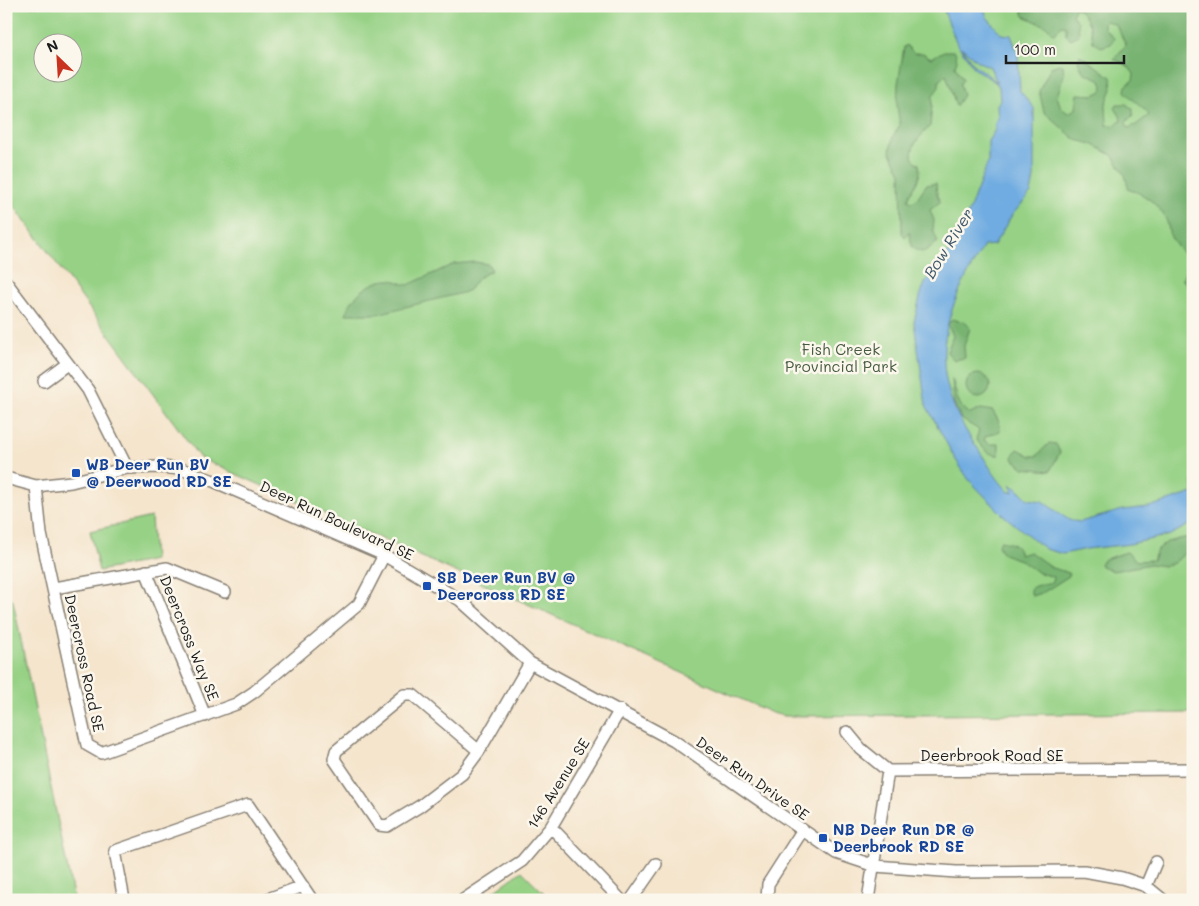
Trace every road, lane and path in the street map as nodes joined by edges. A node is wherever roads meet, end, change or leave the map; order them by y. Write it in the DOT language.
graph roads {
  1 [pos="6,282"];
  2 [pos="67,364"];
  3 [pos="44,381"];
  4 [pos="126,468"];
  5 [pos="6,478"];
  6 [pos="36,486"];
  7 [pos="384,555"];
  8 [pos="146,571"];
  9 [pos="54,588"];
  10 [pos="225,592"];
  11 [pos="530,663"];
  12 [pos="620,710"];
  13 [pos="205,716"];
  14 [pos="847,732"];
  15 [pos="479,751"];
  16 [pos="1193,768"];
  17 [pos="888,770"];
  18 [pos="551,827"];
  19 [pos="802,831"];
  20 [pos="1156,862"];
  21 [pos="656,864"];
  22 [pos="875,866"];
  23 [pos="303,886"];
  24 [pos="1146,886"];
  25 [pos="124,900"];
  26 [pos="265,900"];
  27 [pos="312,900"];
  28 [pos="463,900"];
  29 [pos="621,900"];
  30 [pos="631,900"];
  31 [pos="767,900"];
  32 [pos="868,900"];
  33 [pos="1163,900"];
  1 -- 2 [label="street"];
  2 -- 3 [label="street"];
  2 -- 4 [label="street"];
  4 -- 6 [label="street, Deer Run Boulevard SE"];
  4 -- 7 [label="street, Deer Run Boulevard SE"];
  5 -- 6 [label="street, Deer Run Boulevard SE"];
  6 -- 9 [label="street, Deercross Road SE"];
  7 -- 11 [label="street, Deer Run Boulevard SE"];
  7 -- 13 [label="street, Deercross Road SE"];
  8 -- 9 [label="street"];
  8 -- 10 [label="street"];
  8 -- 13 [label="street, Deercross Way SE"];
  9 -- 13 [label="street, Deercross Road SE"];
  11 -- 12 [label="street, Deer Run Boulevard SE"];
  11 -- 15 [label="street"];
  12 -- 18 [label="street, 146 Avenue SE"];
  12 -- 19 [label="street, Deer Run Drive SE"];
  14 -- 17 [label="street"];
  15 -- 15 [label="street"];
  16 -- 17 [label="street, Deerbrook Road SE"];
  17 -- 22 [label="street"];
  18 -- 28 [label="street, 146 Avenue SE"];
  18 -- 29 [label="street"];
  19 -- 22 [label="street, Deer Run Drive SE"];
  19 -- 31 [label="street"];
  20 -- 24 [label="street"];
  21 -- 30 [label="street"];
  22 -- 24 [label="street, Deer Run Drive SE"];
  22 -- 32 [label="street"];
  23 -- 25 [label="street"];
  23 -- 26 [label="street"];
  23 -- 27 [label="street"];
  24 -- 33 [label="street, Deer Run Drive SE"];
}
